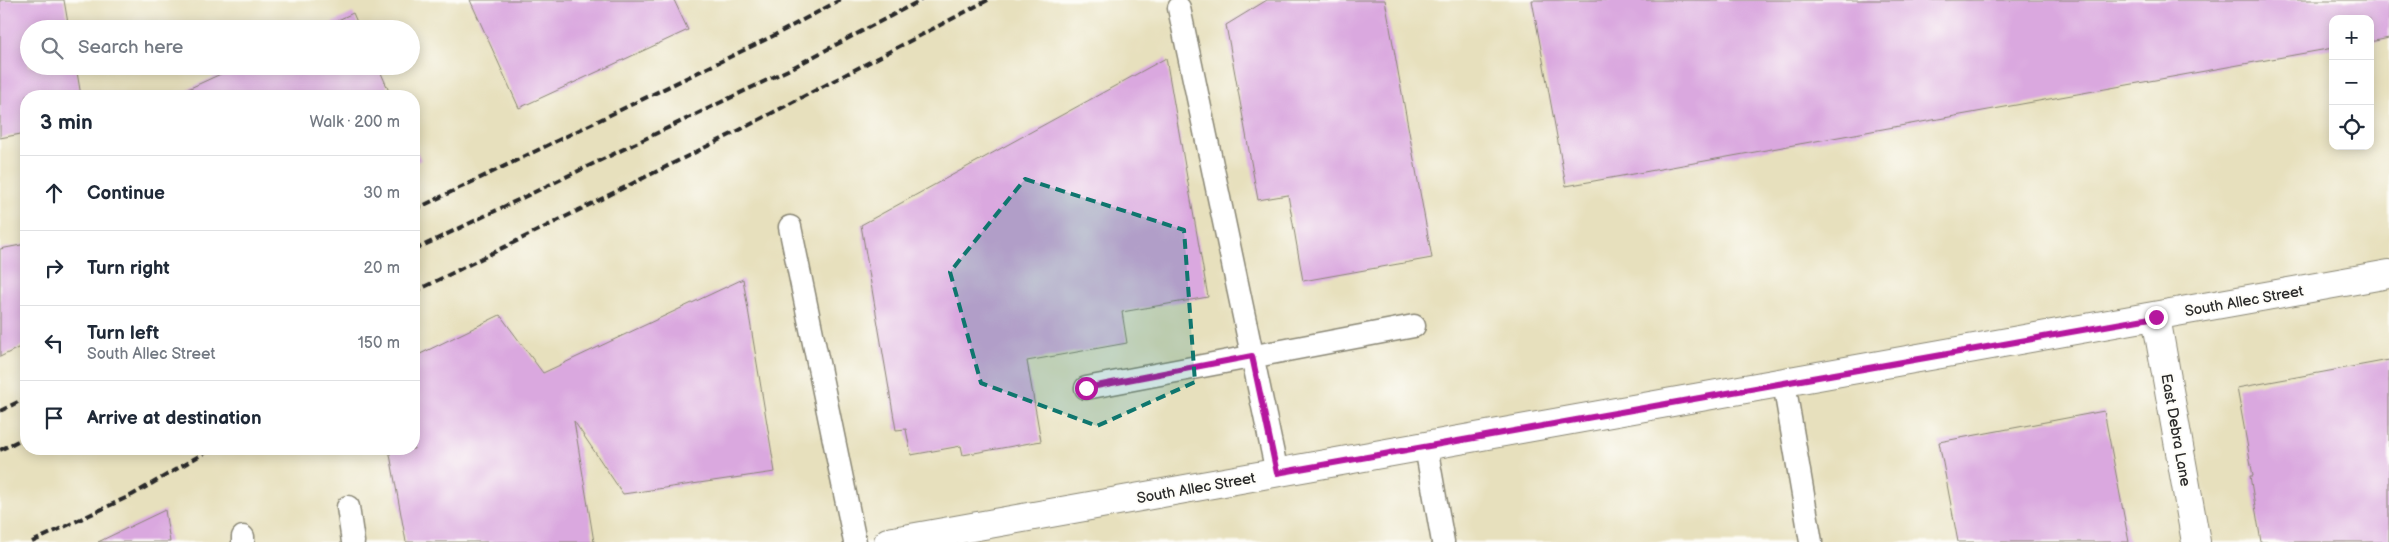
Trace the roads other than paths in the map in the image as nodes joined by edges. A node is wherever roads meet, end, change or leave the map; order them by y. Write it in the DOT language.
graph roads {
  1 [pos="1179,8"];
  2 [pos="790,227"];
  3 [pos="2389,274"];
  4 [pos="2156,317"];
  5 [pos="1414,326"];
  6 [pos="1252,356"];
  7 [pos="1784,383"];
  8 [pos="1086,388"];
  9 [pos="1426,447"];
  10 [pos="1277,473"];
  11 [pos="348,507"];
  12 [pos="353,542"];
  13 [pos="855,542"];
  14 [pos="888,542"];
  15 [pos="1443,542"];
  16 [pos="1812,542"];
  17 [pos="2196,542"];
  1 -- 6 [label="lane"];
  2 -- 13 [label="lane"];
  3 -- 4 [label="street, South Allec Street"];
  4 -- 7 [label="street, South Allec Street"];
  4 -- 17 [label="street, East Debra Lane"];
  5 -- 6 [label="lane"];
  6 -- 8 [label="lane"];
  6 -- 10 [label="lane"];
  7 -- 9 [label="street, South Allec Street"];
  7 -- 16 [label="lane"];
  9 -- 10 [label="street, South Allec Street"];
  9 -- 15 [label="lane"];
  10 -- 14 [label="street, South Allec Street"];
  11 -- 12 [label="lane"];
}
